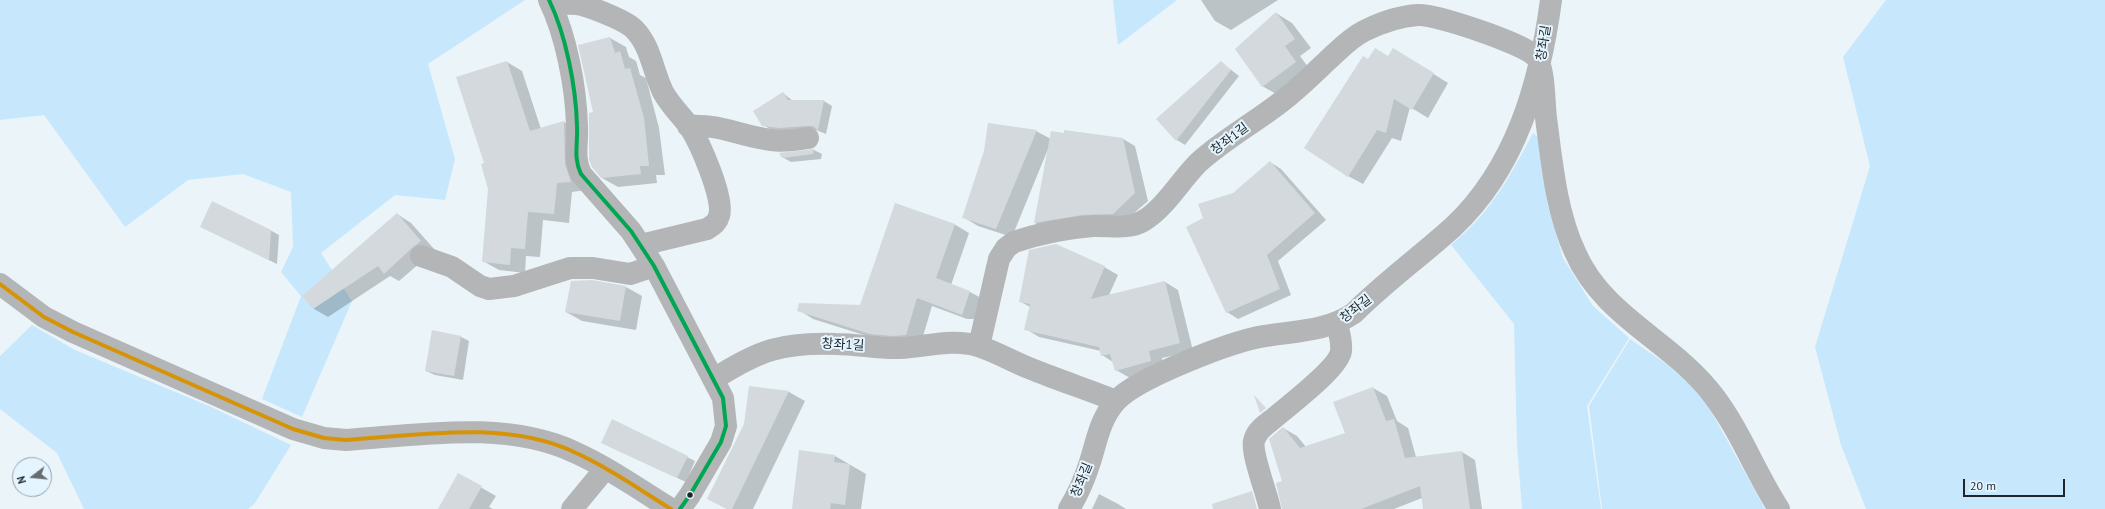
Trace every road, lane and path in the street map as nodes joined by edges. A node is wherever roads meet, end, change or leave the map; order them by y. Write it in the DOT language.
graph roads {
  1 [pos="1551,0"];
  2 [pos="550,3"];
  3 [pos="1540,65"];
  4 [pos="688,126"];
  5 [pos="808,138"];
  6 [pos="641,245"];
  7 [pos="421,256"];
  8 [pos="654,266"];
  9 [pos="0,284"];
  10 [pos="1337,324"];
  11 [pos="979,346"];
  12 [pos="714,379"];
  13 [pos="1116,401"];
  14 [pos="605,469"];
  15 [pos="572,509"];
  16 [pos="672,509"];
  17 [pos="680,509"];
  18 [pos="1069,509"];
  19 [pos="1270,509"];
  20 [pos="1779,509"];
  1 -- 3 [label="street, 창좌길"];
  2 -- 4 [label="street"];
  2 -- 6 [label="street"];
  3 -- 10 [label="street, 창좌길"];
  3 -- 11 [label="street, 창좌1길"];
  3 -- 20 [label="street"];
  4 -- 5 [label="street"];
  4 -- 6 [label="street"];
  6 -- 8 [label="street"];
  7 -- 8 [label="street"];
  8 -- 12 [label="street"];
  9 -- 14 [label="street"];
  10 -- 13 [label="street, 창좌길"];
  10 -- 19 [label="street"];
  11 -- 12 [label="street, 창좌1길"];
  11 -- 13 [label="street, 창좌1길"];
  12 -- 17 [label="street"];
  13 -- 18 [label="street, 창좌길"];
  14 -- 15 [label="street"];
  14 -- 16 [label="street"];
}
